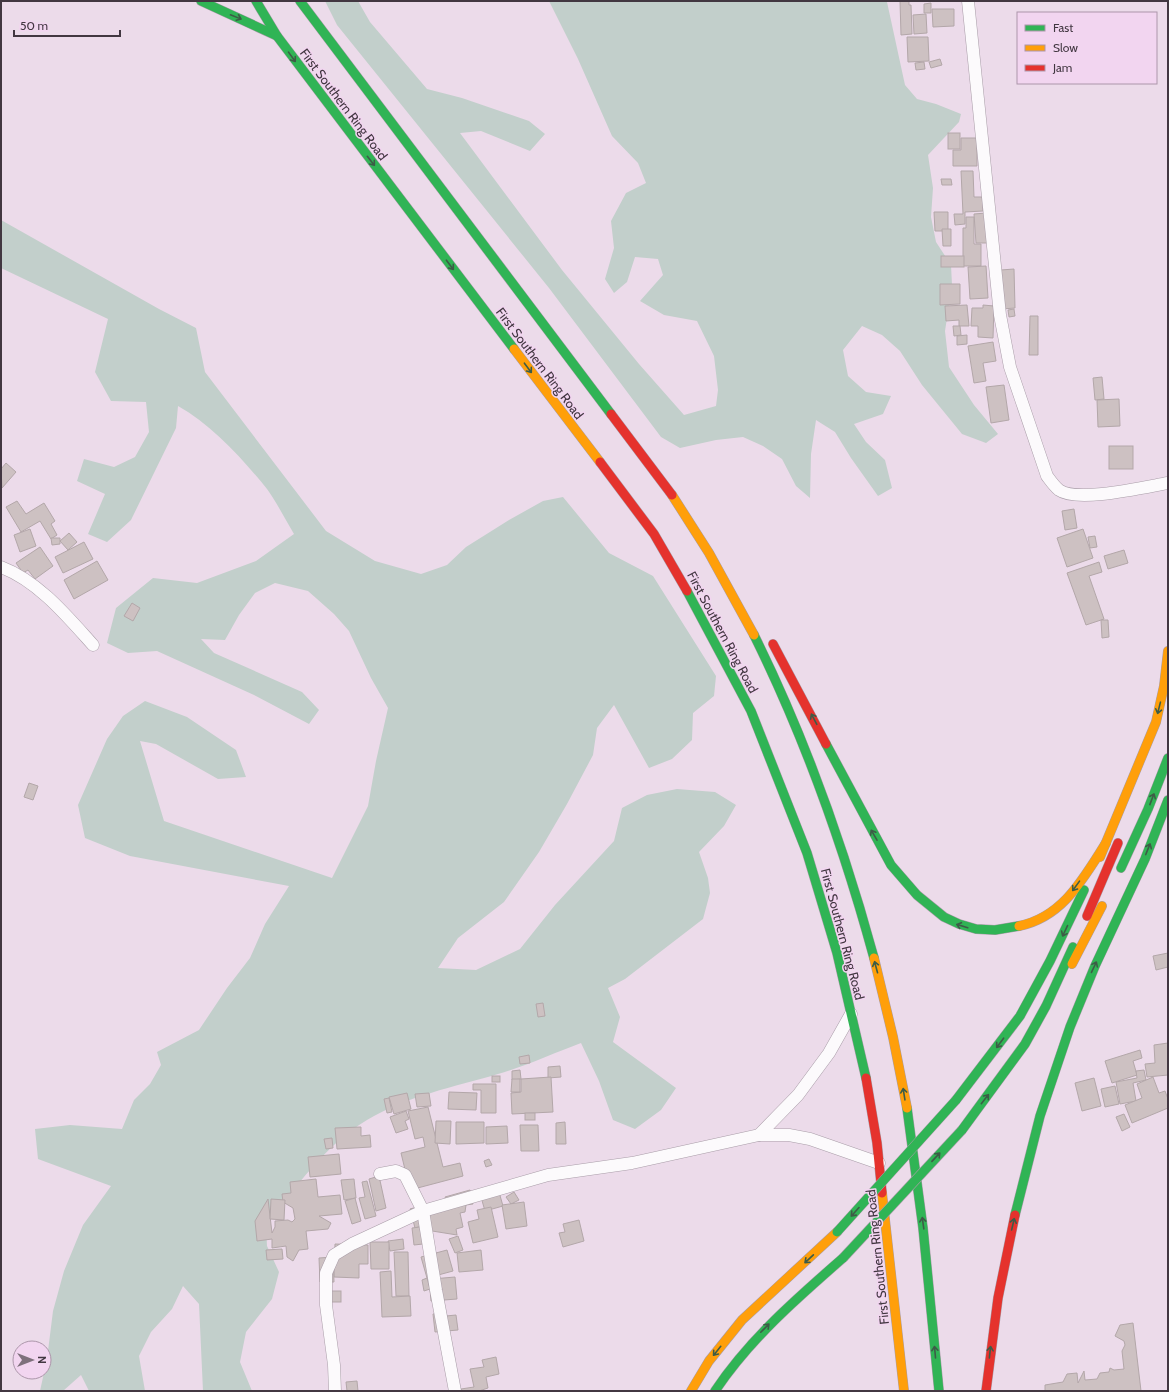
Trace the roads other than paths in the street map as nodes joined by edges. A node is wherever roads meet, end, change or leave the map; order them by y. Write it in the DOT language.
graph roads {
  1 [pos="201,1"];
  2 [pos="256,1"];
  3 [pos="300,1"];
  4 [pos="968,1"];
  5 [pos="277,36"];
  6 [pos="1168,483"];
  7 [pos="698,534"];
  8 [pos="1,567"];
  9 [pos="755,617"];
  10 [pos="769,636"];
  11 [pos="93,644"];
  12 [pos="1168,651"];
  13 [pos="1167,672"];
  14 [pos="1168,758"];
  15 [pos="1168,800"];
  16 [pos="1123,832"];
  17 [pos="1106,843"];
  18 [pos="1118,875"];
  19 [pos="1089,951"];
  20 [pos="1085,966"];
  21 [pos="851,1013"];
  22 [pos="1025,1044"];
  23 [pos="760,1135"];
  24 [pos="1032,1143"];
  25 [pos="879,1163"];
  26 [pos="380,1174"];
  27 [pos="423,1211"];
  28 [pos="892,1276"];
  29 [pos="335,1391"];
  30 [pos="456,1391"];
  31 [pos="691,1391"];
  32 [pos="715,1391"];
  33 [pos="897,1391"];
  34 [pos="904,1391"];
  35 [pos="939,1391"];
  36 [pos="986,1391"];
  1 -- 5 [label="highway, one-way"];
  2 -- 5 [label="highway, First Southern Ring Road"];
  3 -- 7 [label="highway, First Southern Ring Road"];
  4 -- 6 [label="street"];
  5 -- 21 [label="highway, First Southern Ring Road, one-way"];
  7 -- 9 [label="highway"];
  35 -- 7 [label="highway, First Southern Ring Road, one-way"];
  8 -- 11 [label="street"];
  17 -- 10 [label="highway, one-way"];
  12 -- 13 [label="highway"];
  13 -- 17 [label="highway, one-way"];
  18 -- 14 [label="highway, one-way"];
  24 -- 15 [label="highway, one-way"];
  16 -- 22 [label="highway"];
  17 -- 31 [label="highway, one-way, bridge"];
  19 -- 22 [label="highway"];
  20 -- 24 [label="highway"];
  21 -- 23 [label="street"];
  21 -- 25 [label="highway, First Southern Ring Road"];
  32 -- 22 [label="highway, one-way, bridge"];
  23 -- 25 [label="street"];
  23 -- 27 [label="street"];
  36 -- 24 [label="highway, one-way"];
  25 -- 28 [label="highway, First Southern Ring Road"];
  26 -- 27 [label="street"];
  27 -- 29 [label="street"];
  27 -- 30 [label="street"];
  28 -- 33 [label="highway"];
  28 -- 34 [label="highway, First Southern Ring Road"];
}
